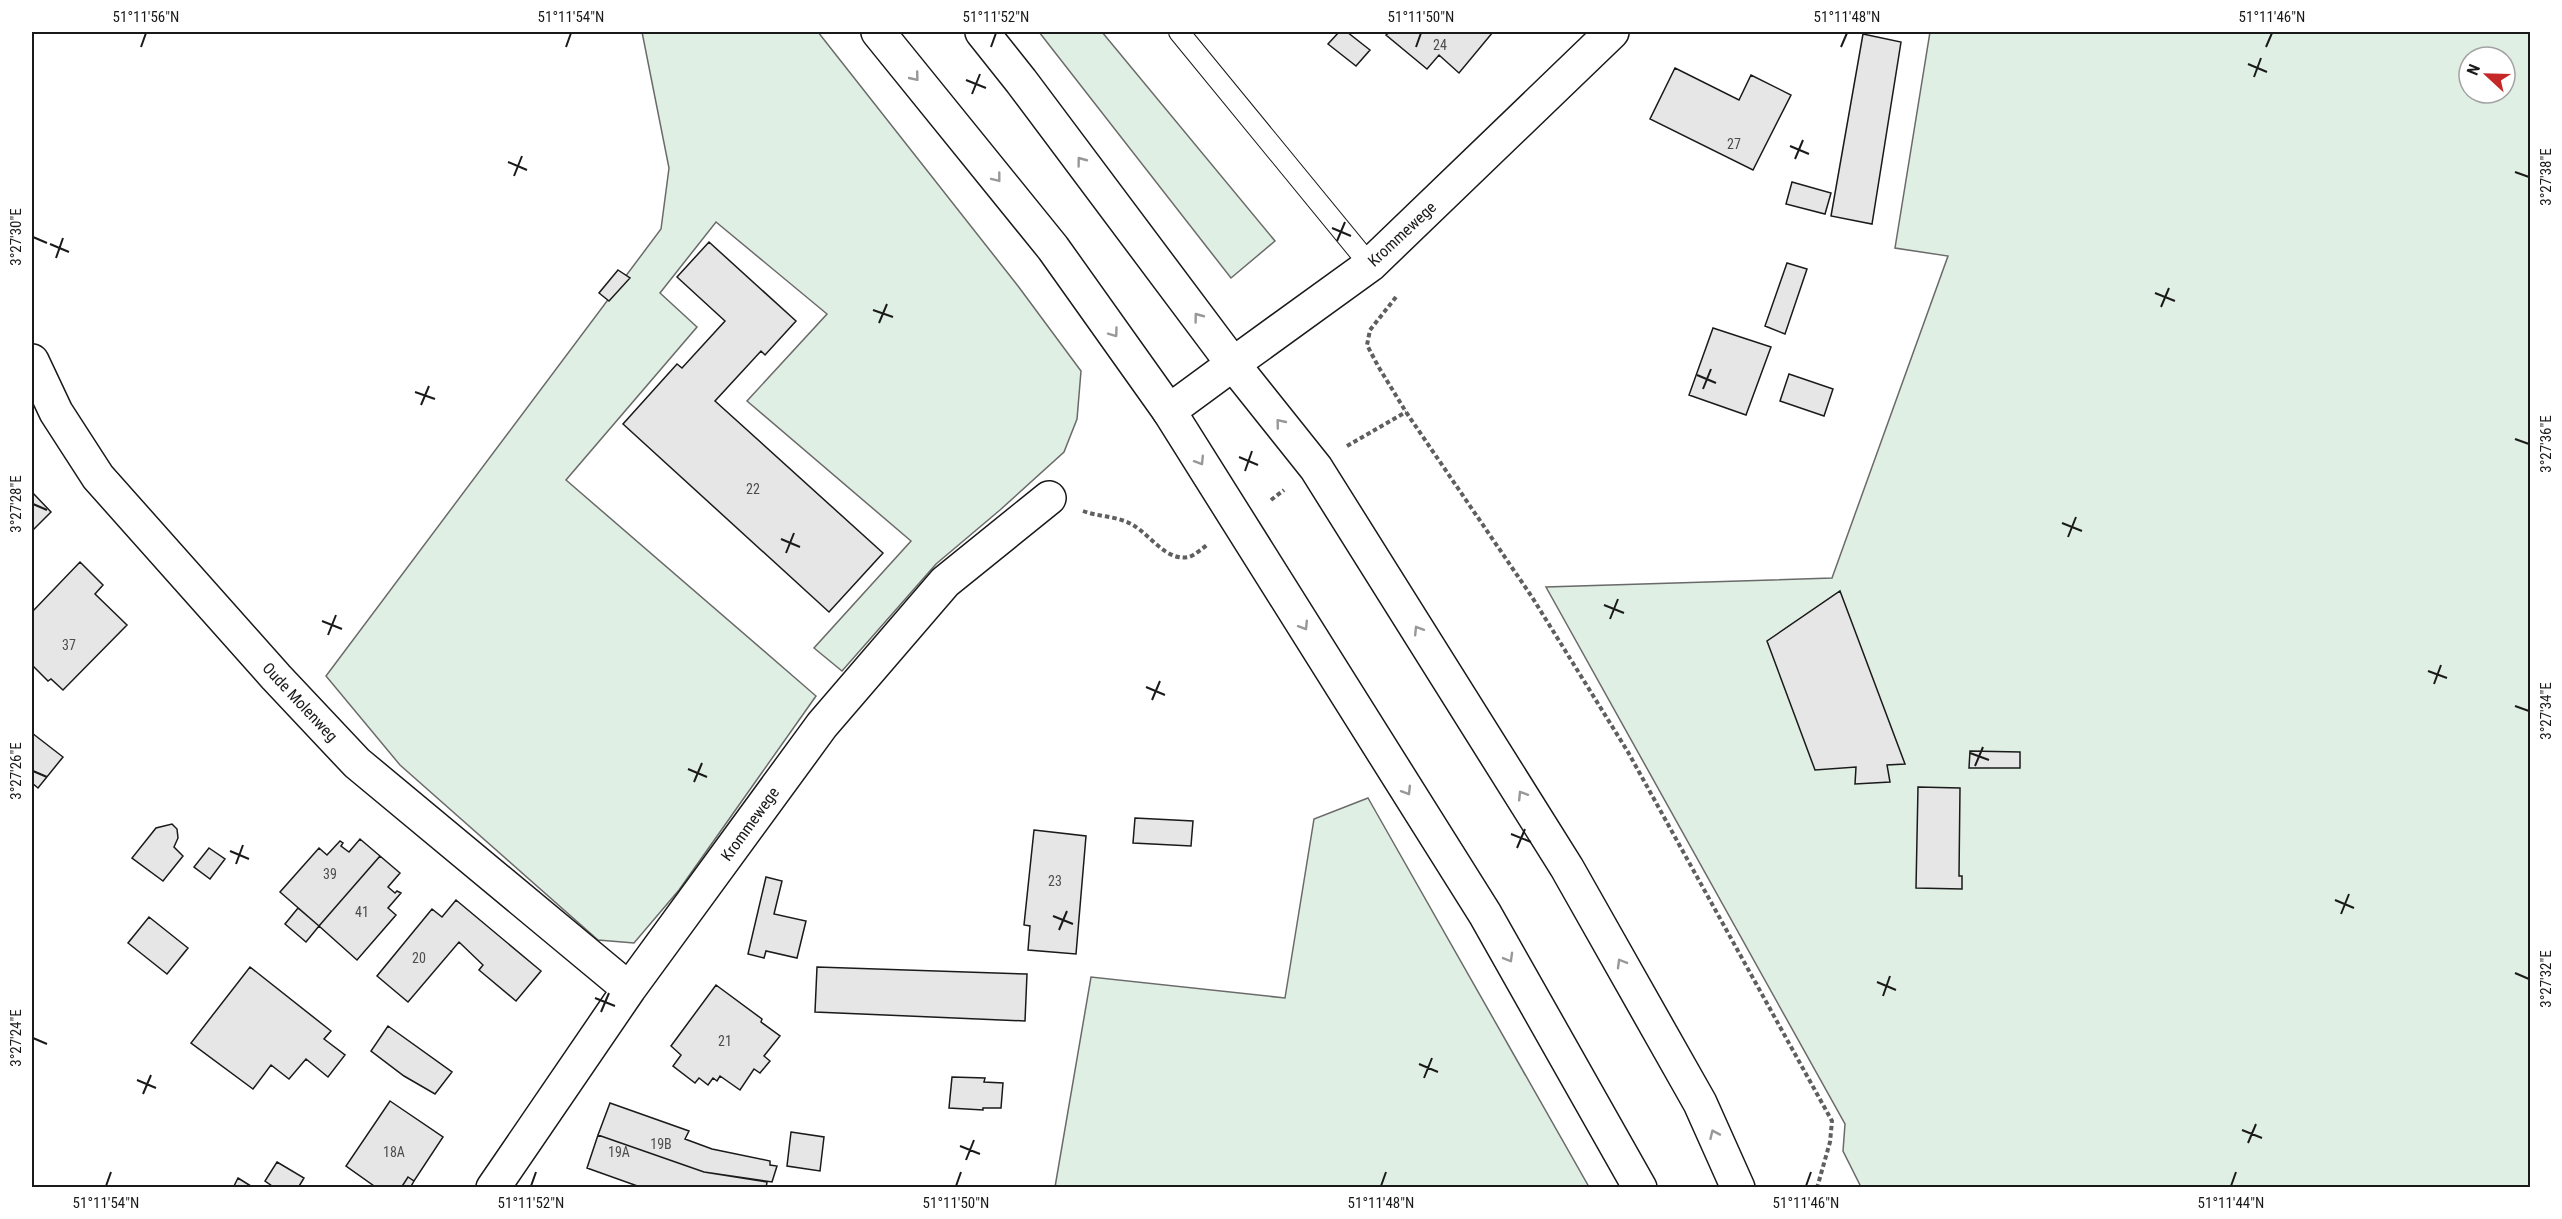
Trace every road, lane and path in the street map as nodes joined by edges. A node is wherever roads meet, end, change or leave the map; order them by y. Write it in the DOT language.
graph roads {
  1 [pos="878,32"];
  2 [pos="982,32"];
  3 [pos="1179,32"];
  4 [pos="1612,32"];
  5 [pos="1370,265"];
  6 [pos="1402,290"];
  7 [pos="32,361"];
  8 [pos="1233,364"];
  9 [pos="1169,411"];
  10 [pos="1406,412"];
  11 [pos="1316,468"];
  12 [pos="1049,498"];
  13 [pos="1238,523"];
  14 [pos="629,989"];
  15 [pos="493,1188"];
  16 [pos="1640,1188"];
  17 [pos="1738,1188"];
  18 [pos="1817,1188"];
  1 -- 9 [label="main road, one-way"];
  8 -- 2 [label="main road, one-way"];
  3 -- 5 [label="lane"];
  4 -- 5 [label="main road, Krommewege"];
  5 -- 8 [label="main road, Krommewege"];
  6 -- 10 [label="path"];
  7 -- 14 [label="main road, Oude Molenweg"];
  8 -- 9 [label="main road, Krommewege"];
  11 -- 8 [label="main road, one-way"];
  9 -- 13 [label="main road, one-way"];
  10 -- 11 [label="path"];
  10 -- 18 [label="path"];
  11 -- 13 [label="path"];
  17 -- 11 [label="main road, one-way"];
  12 -- 13 [label="path"];
  12 -- 14 [label="main road, Krommewege"];
  13 -- 16 [label="main road, one-way"];
  14 -- 15 [label="main road, Krommewege"];
}
